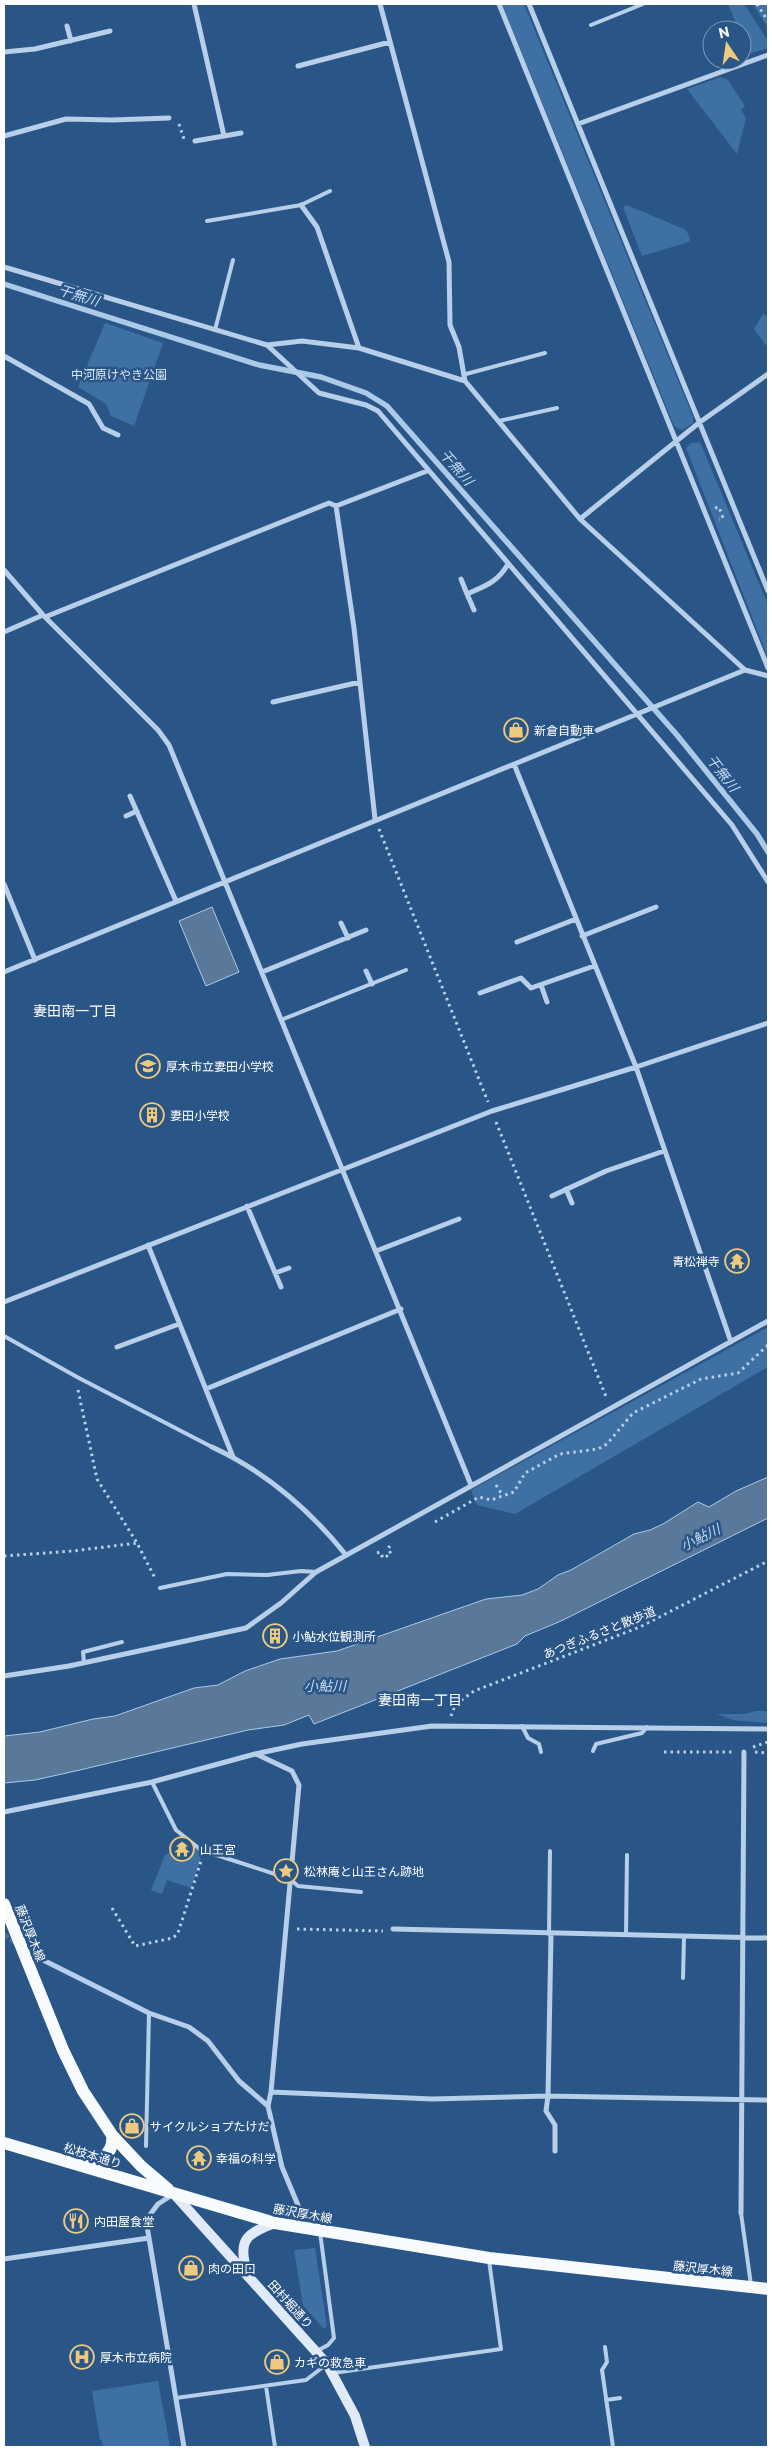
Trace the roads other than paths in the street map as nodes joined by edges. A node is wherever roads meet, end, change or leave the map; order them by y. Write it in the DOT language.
graph roads {
  1 [pos="194,4"];
  2 [pos="380,4"];
  3 [pos="499,4"];
  4 [pos="529,4"];
  5 [pos="642,4"];
  6 [pos="591,24"];
  7 [pos="67,26"];
  8 [pos="110,31"];
  9 [pos="70,41"];
  10 [pos="390,42"];
  11 [pos="4,52"];
  12 [pos="768,55"];
  13 [pos="298,66"];
  14 [pos="169,118"];
  15 [pos="578,124"];
  16 [pos="241,133"];
  17 [pos="4,136"];
  18 [pos="224,136"];
  19 [pos="195,141"];
  20 [pos="330,191"];
  21 [pos="301,205"];
  22 [pos="208,221"];
  23 [pos="233,260"];
  24 [pos="4,268"];
  25 [pos="215,330"];
  26 [pos="267,345"];
  27 [pos="359,348"];
  28 [pos="546,353"];
  29 [pos="4,356"];
  30 [pos="466,374"];
  31 [pos="768,374"];
  32 [pos="466,381"];
  33 [pos="556,408"];
  34 [pos="499,421"];
  35 [pos="700,422"];
  36 [pos="118,435"];
  37 [pos="676,442"];
  38 [pos="426,470"];
  39 [pos="336,506"];
  40 [pos="580,519"];
  41 [pos="508,564"];
  42 [pos="4,570"];
  43 [pos="461,579"];
  44 [pos="768,591"];
  45 [pos="467,594"];
  46 [pos="474,610"];
  47 [pos="44,616"];
  48 [pos="4,632"];
  49 [pos="768,668"];
  50 [pos="744,670"];
  51 [pos="768,676"];
  52 [pos="360,682"];
  53 [pos="273,702"];
  54 [pos="638,714"];
  55 [pos="514,764"];
  56 [pos="130,796"];
  57 [pos="137,811"];
  58 [pos="126,816"];
  59 [pos="375,819"];
  60 [pos="226,881"];
  61 [pos="768,882"];
  62 [pos="4,884"];
  63 [pos="176,901"];
  64 [pos="656,907"];
  65 [pos="576,919"];
  66 [pos="341,923"];
  67 [pos="366,930"];
  68 [pos="582,936"];
  69 [pos="348,938"];
  70 [pos="517,942"];
  71 [pos="35,960"];
  72 [pos="594,966"];
  73 [pos="366,970"];
  74 [pos="406,970"];
  75 [pos="4,972"];
  76 [pos="262,972"];
  77 [pos="372,984"];
  78 [pos="541,985"];
  79 [pos="480,993"];
  80 [pos="548,1002"];
  81 [pos="282,1020"];
  82 [pos="768,1023"];
  83 [pos="636,1067"];
  84 [pos="664,1151"];
  85 [pos="343,1171"];
  86 [pos="566,1189"];
  87 [pos="552,1196"];
  88 [pos="572,1203"];
  89 [pos="247,1206"];
  90 [pos="459,1219"];
  91 [pos="148,1245"];
  92 [pos="376,1251"];
  93 [pos="289,1268"];
  94 [pos="275,1273"];
  95 [pos="281,1287"];
  96 [pos="4,1302"];
  97 [pos="401,1309"];
  98 [pos="768,1321"];
  99 [pos="179,1324"];
  100 [pos="4,1336"];
  101 [pos="731,1342"];
  102 [pos="117,1347"];
  103 [pos="206,1389"];
  104 [pos="212,1448"];
  105 [pos="233,1457"];
  106 [pos="471,1485"];
  107 [pos="346,1555"];
  108 [pos="316,1572"];
  109 [pos="160,1588"];
  110 [pos="122,1642"];
  111 [pos="84,1663"];
  112 [pos="4,1676"];
  113 [pos="522,1726"];
  114 [pos="647,1727"];
  115 [pos="768,1729"];
  116 [pos="593,1751"];
  117 [pos="540,1752"];
  118 [pos="744,1752"];
  119 [pos="256,1754"];
  120 [pos="152,1782"];
  121 [pos="4,1812"];
  122 [pos="550,1851"];
  123 [pos="627,1855"];
  124 [pos="290,1879"];
  125 [pos="361,1892"];
  126 [pos="4,1904"];
  127 [pos="393,1929"];
  128 [pos="550,1934"];
  129 [pos="626,1935"];
  130 [pos="684,1936"];
  131 [pos="741,1938"];
  132 [pos="768,1938"];
  133 [pos="43,1960"];
  134 [pos="683,1978"];
  135 [pos="149,2013"];
  136 [pos="271,2092"];
  137 [pos="548,2096"];
  138 [pos="742,2100"];
  139 [pos="768,2100"];
  140 [pos="268,2106"];
  141 [pos="112,2135"];
  142 [pos="4,2143"];
  143 [pos="146,2146"];
  144 [pos="555,2151"];
  145 [pos="83,2166"];
  146 [pos="174,2194"];
  147 [pos="741,2213"];
  148 [pos="275,2223"];
  149 [pos="301,2227"];
  150 [pos="319,2230"];
  151 [pos="149,2238"];
  152 [pos="489,2258"];
  153 [pos="4,2259"];
  154 [pos="247,2274"];
  155 [pos="751,2287"];
  156 [pos="768,2289"];
  157 [pos="605,2347"];
  158 [pos="317,2352"];
  159 [pos="330,2369"];
  160 [pos="266,2386"];
  161 [pos="176,2398"];
  162 [pos="620,2398"];
  163 [pos="606,2400"];
  164 [pos="184,2447"];
  165 [pos="275,2447"];
  166 [pos="365,2447"];
  167 [pos="613,2447"];
  1 -- 18 [label="street"];
  2 -- 10 [label="street"];
  3 -- 37 [label="street"];
  4 -- 15 [label="street"];
  5 -- 6 [label="lane"];
  7 -- 9 [label="street"];
  8 -- 9 [label="street"];
  9 -- 11 [label="street"];
  10 -- 13 [label="street"];
  10 -- 30 [label="street"];
  12 -- 15 [label="street"];
  14 -- 17 [label="street"];
  15 -- 35 [label="street"];
  16 -- 18 [label="street"];
  18 -- 19 [label="street"];
  20 -- 21 [label="lane"];
  21 -- 22 [label="lane"];
  21 -- 27 [label="street"];
  23 -- 25 [label="lane"];
  24 -- 25 [label="street"];
  25 -- 26 [label="street"];
  26 -- 27 [label="street"];
  26 -- 38 [label="street"];
  27 -- 32 [label="street"];
  28 -- 30 [label="lane"];
  29 -- 36 [label="street"];
  30 -- 32 [label="street"];
  31 -- 35 [label="street"];
  32 -- 34 [label="street"];
  33 -- 34 [label="lane"];
  34 -- 40 [label="street"];
  35 -- 37 [label="street"];
  35 -- 44 [label="street"];
  37 -- 40 [label="street"];
  37 -- 49 [label="street"];
  38 -- 39 [label="street"];
  38 -- 41 [label="street"];
  39 -- 47 [label="street"];
  39 -- 52 [label="street"];
  40 -- 50 [label="street"];
  41 -- 45 [label="street"];
  41 -- 54 [label="street"];
  42 -- 47 [label="street"];
  43 -- 45 [label="street"];
  45 -- 46 [label="street"];
  47 -- 48 [label="street"];
  47 -- 60 [label="street"];
  50 -- 51 [label="street"];
  50 -- 54 [label="street"];
  52 -- 53 [label="street"];
  52 -- 59 [label="street"];
  54 -- 55 [label="street"];
  54 -- 61 [label="street"];
  55 -- 59 [label="street"];
  55 -- 65 [label="street"];
  56 -- 57 [label="street"];
  57 -- 58 [label="street"];
  57 -- 63 [label="street"];
  59 -- 60 [label="street"];
  60 -- 63 [label="street"];
  60 -- 76 [label="street"];
  62 -- 71 [label="street"];
  63 -- 71 [label="street"];
  64 -- 68 [label="street"];
  65 -- 68 [label="street"];
  65 -- 70 [label="street"];
  66 -- 69 [label="street"];
  67 -- 69 [label="street"];
  68 -- 72 [label="street"];
  69 -- 76 [label="street"];
  71 -- 75 [label="street"];
  72 -- 78 [label="street"];
  72 -- 83 [label="street"];
  73 -- 77 [label="street"];
  74 -- 77 [label="lane"];
  76 -- 81 [label="street"];
  77 -- 81 [label="lane"];
  78 -- 79 [label="street"];
  78 -- 80 [label="street"];
  81 -- 85 [label="street"];
  82 -- 83 [label="street"];
  83 -- 84 [label="street"];
  83 -- 85 [label="street"];
  84 -- 86 [label="street"];
  84 -- 101 [label="street"];
  85 -- 89 [label="street"];
  85 -- 92 [label="street"];
  86 -- 87 [label="street"];
  86 -- 88 [label="street"];
  89 -- 91 [label="street"];
  89 -- 94 [label="street"];
  90 -- 92 [label="street"];
  91 -- 96 [label="street"];
  91 -- 99 [label="street"];
  92 -- 97 [label="street"];
  93 -- 94 [label="street"];
  94 -- 95 [label="street"];
  97 -- 103 [label="street"];
  97 -- 106 [label="street"];
  98 -- 101 [label="street"];
  99 -- 102 [label="street"];
  99 -- 103 [label="street"];
  100 -- 104 [label="lane"];
  101 -- 106 [label="street"];
  103 -- 105 [label="street"];
  104 -- 105 [label="street"];
  105 -- 107 [label="street"];
  106 -- 107 [label="street"];
  107 -- 108 [label="street"];
  108 -- 109 [label="lane"];
  108 -- 111 [label="street"];
  110 -- 111 [label="lane"];
  111 -- 112 [label="street"];
  113 -- 114 [label="street"];
  113 -- 117 [label="lane"];
  113 -- 119 [label="street"];
  114 -- 115 [label="street"];
  114 -- 116 [label="lane"];
  118 -- 131 [label="street"];
  119 -- 120 [label="street"];
  119 -- 124 [label="street"];
  120 -- 121 [label="street"];
  120 -- 124 [label="lane"];
  122 -- 128 [label="lane"];
  123 -- 129 [label="lane"];
  124 -- 125 [label="lane"];
  124 -- 136 [label="street"];
  126 -- 141 [label="main road, 藤沢厚木線"];
  127 -- 128 [label="street"];
  128 -- 129 [label="street"];
  128 -- 137 [label="street"];
  129 -- 130 [label="street"];
  130 -- 131 [label="street"];
  130 -- 134 [label="lane"];
  131 -- 132 [label="street"];
  131 -- 138 [label="street"];
  133 -- 135 [label="street"];
  135 -- 140 [label="street"];
  135 -- 143 [label="lane"];
  136 -- 137 [label="street"];
  136 -- 140 [label="street"];
  137 -- 138 [label="street"];
  137 -- 144 [label="street"];
  138 -- 139 [label="street"];
  138 -- 147 [label="street"];
  140 -- 149 [label="street"];
  141 -- 145 [label="main road"];
  141 -- 146 [label="main road, 藤沢厚木線"];
  142 -- 145 [label="main road, 松枝本通り"];
  145 -- 146 [label="main road, 松枝本通り"];
  146 -- 148 [label="main road, 藤沢厚木線"];
  146 -- 151 [label="street"];
  146 -- 154 [label="street, 田村堀通り"];
  147 -- 155 [label="lane"];
  148 -- 149 [label="main road, 藤沢厚木線"];
  148 -- 154 [label="street"];
  149 -- 150 [label="main road, 藤沢厚木線"];
  150 -- 152 [label="main road, 藤沢厚木線"];
  150 -- 158 [label="lane"];
  151 -- 153 [label="street"];
  151 -- 161 [label="street"];
  152 -- 155 [label="main road, 藤沢厚木線"];
  152 -- 159 [label="lane"];
  154 -- 158 [label="street, 田村堀通り"];
  155 -- 156 [label="main road, 藤沢厚木線"];
  157 -- 163 [label="lane"];
  158 -- 159 [label="street, 田村堀通り"];
  159 -- 160 [label="lane"];
  159 -- 166 [label="street, 田村堀通り"];
  160 -- 161 [label="lane"];
  160 -- 165 [label="lane"];
  161 -- 164 [label="street"];
  162 -- 163 [label="lane"];
  163 -- 167 [label="lane"];
}
